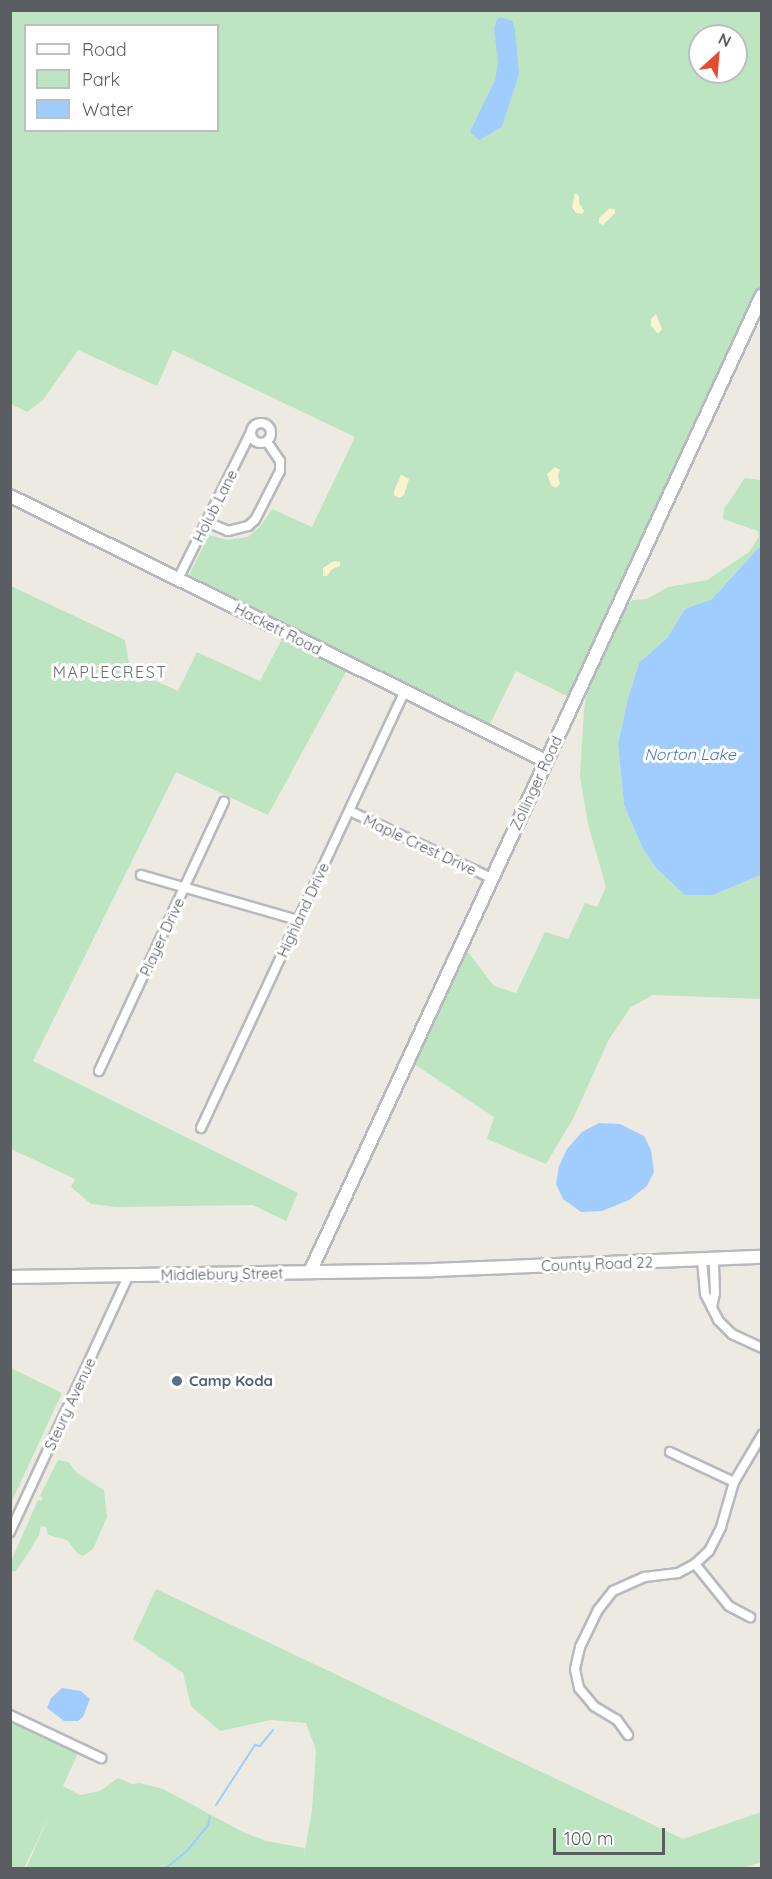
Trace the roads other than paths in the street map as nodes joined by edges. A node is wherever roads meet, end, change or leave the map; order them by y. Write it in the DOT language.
graph roads {
  1 [pos="762,295"];
  2 [pos="251,432"];
  3 [pos="267,442"];
  4 [pos="10,496"];
  5 [pos="207,522"];
  6 [pos="178,579"];
  7 [pos="404,692"];
  8 [pos="546,760"];
  9 [pos="224,802"];
  10 [pos="350,811"];
  11 [pos="141,874"];
  12 [pos="491,878"];
  13 [pos="186,886"];
  14 [pos="298,920"];
  15 [pos="99,1071"];
  16 [pos="201,1128"];
  17 [pos="762,1257"];
  18 [pos="708,1260"];
  19 [pos="433,1270"];
  20 [pos="310,1272"];
  21 [pos="129,1275"];
  22 [pos="10,1277"];
  23 [pos="762,1348"];
  24 [pos="762,1435"];
  25 [pos="670,1452"];
  26 [pos="734,1482"];
  27 [pos="10,1532"];
  28 [pos="695,1564"];
  29 [pos="750,1617"];
  30 [pos="10,1715"];
  31 [pos="628,1735"];
  32 [pos="101,1758"];
  1 -- 8 [label="street, Zollinger Road"];
  2 -- 3 [label="street"];
  2 -- 3 [label="street"];
  2 -- 5 [label="street, Holub Lane"];
  3 -- 5 [label="street"];
  4 -- 6 [label="street, Hackett Road"];
  5 -- 6 [label="street, Holub Lane"];
  6 -- 7 [label="street, Hackett Road"];
  7 -- 8 [label="street, Hackett Road"];
  7 -- 10 [label="street, Highland Drive"];
  8 -- 12 [label="street, Zollinger Road"];
  9 -- 13 [label="street, Player Drive"];
  10 -- 12 [label="street, Maple Crest Drive"];
  10 -- 14 [label="street, Highland Drive"];
  11 -- 13 [label="street"];
  12 -- 20 [label="street, Zollinger Road"];
  13 -- 14 [label="street"];
  13 -- 15 [label="street, Player Drive"];
  14 -- 16 [label="street, Highland Drive"];
  17 -- 18 [label="street, County Road 22"];
  18 -- 19 [label="street, County Road 22"];
  18 -- 23 [label="street"];
  19 -- 20 [label="street, Middlebury Street"];
  20 -- 21 [label="street, Middlebury Street"];
  21 -- 22 [label="street, Middlebury Street"];
  21 -- 27 [label="street, Steury Avenue"];
  24 -- 26 [label="street"];
  25 -- 26 [label="street"];
  26 -- 28 [label="street"];
  28 -- 29 [label="street"];
  28 -- 31 [label="street"];
  30 -- 32 [label="street"];
}
